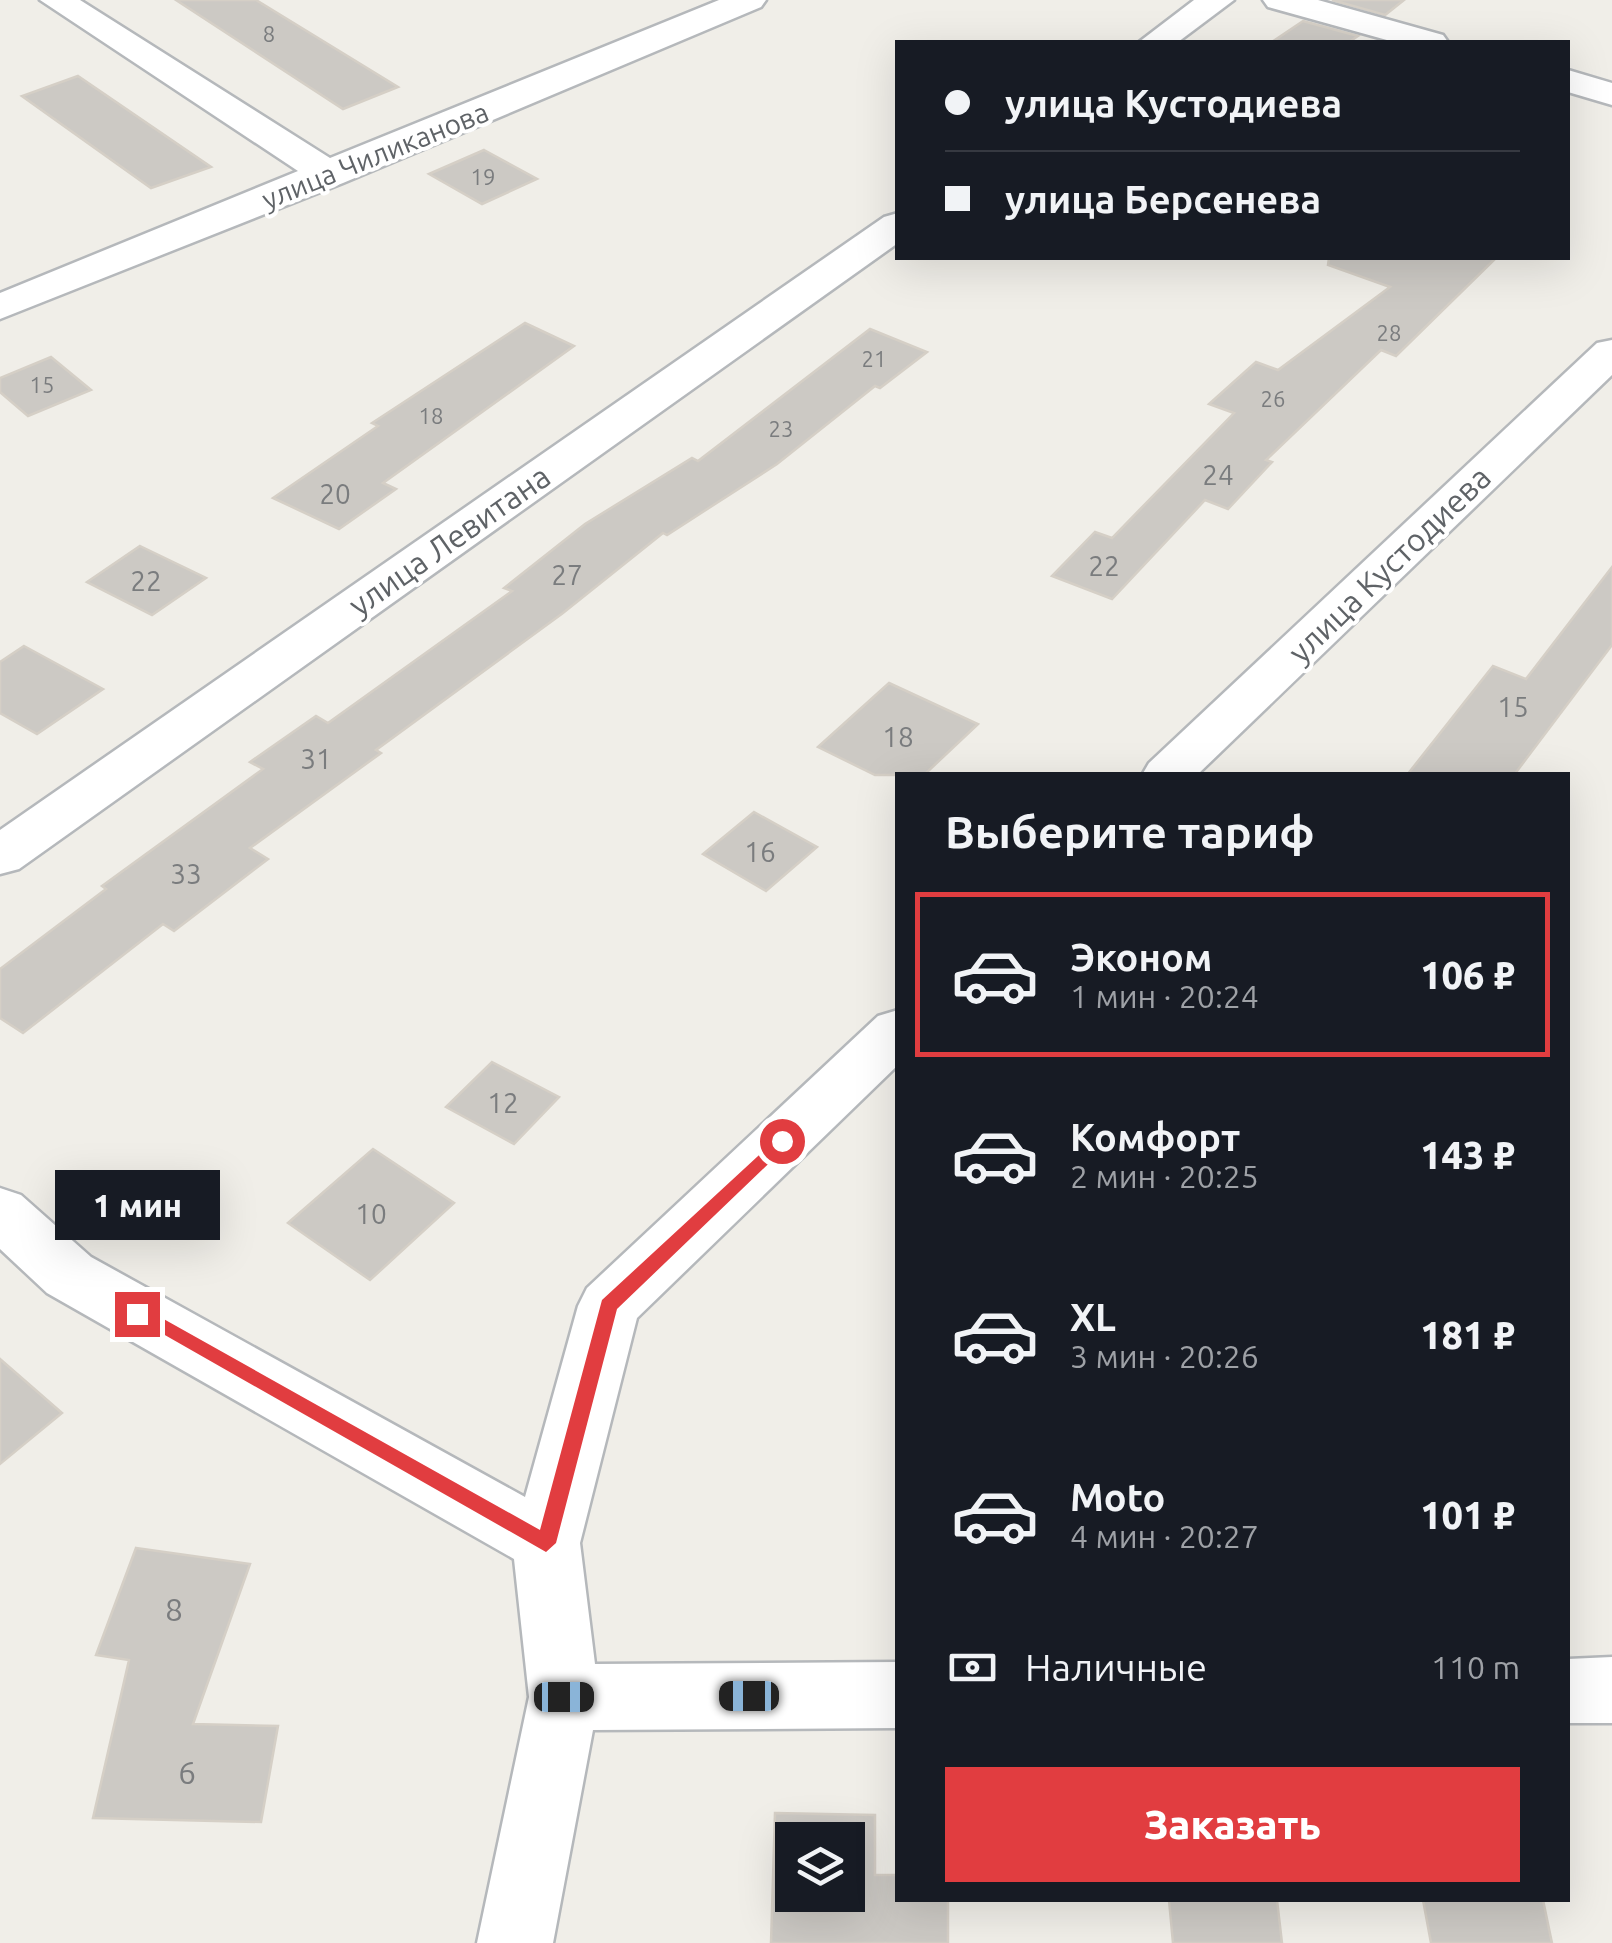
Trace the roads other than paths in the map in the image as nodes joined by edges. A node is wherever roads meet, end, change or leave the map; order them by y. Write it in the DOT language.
graph roads {
  1 [pos="57,0"];
  2 [pos="749,0"];
  3 [pos="1216,0"];
  4 [pos="1280,0"];
  5 [pos="1159,40"];
  6 [pos="1424,40"];
  7 [pos="1570,82"];
  8 [pos="1612,94"];
  9 [pos="330,174"];
  10 [pos="895,226"];
  11 [pos="0,307"];
  12 [pos="1612,352"];
  13 [pos="1170,772"];
  14 [pos="0,856"];
  15 [pos="895,1034"];
  16 [pos="0,1212"];
  17 [pos="546,1543"];
  18 [pos="1612,1690"];
  19 [pos="1570,1691"];
  20 [pos="895,1695"];
  21 [pos="564,1697"];
  22 [pos="515,1943"];
  1 -- 9 [label="street"];
  2 -- 9 [label="street, улица Чиликанова"];
  3 -- 5 [label="street"];
  4 -- 6 [label="street"];
  7 -- 8 [label="street"];
  9 -- 11 [label="street, улица Чиликанова"];
  10 -- 14 [label="street, улица Левитана"];
  12 -- 13 [label="street, улица Кустодиева"];
  15 -- 17 [label="street"];
  16 -- 17 [label="street"];
  17 -- 21 [label="street"];
  18 -- 19 [label="street"];
  20 -- 21 [label="street"];
  21 -- 22 [label="street"];
}
